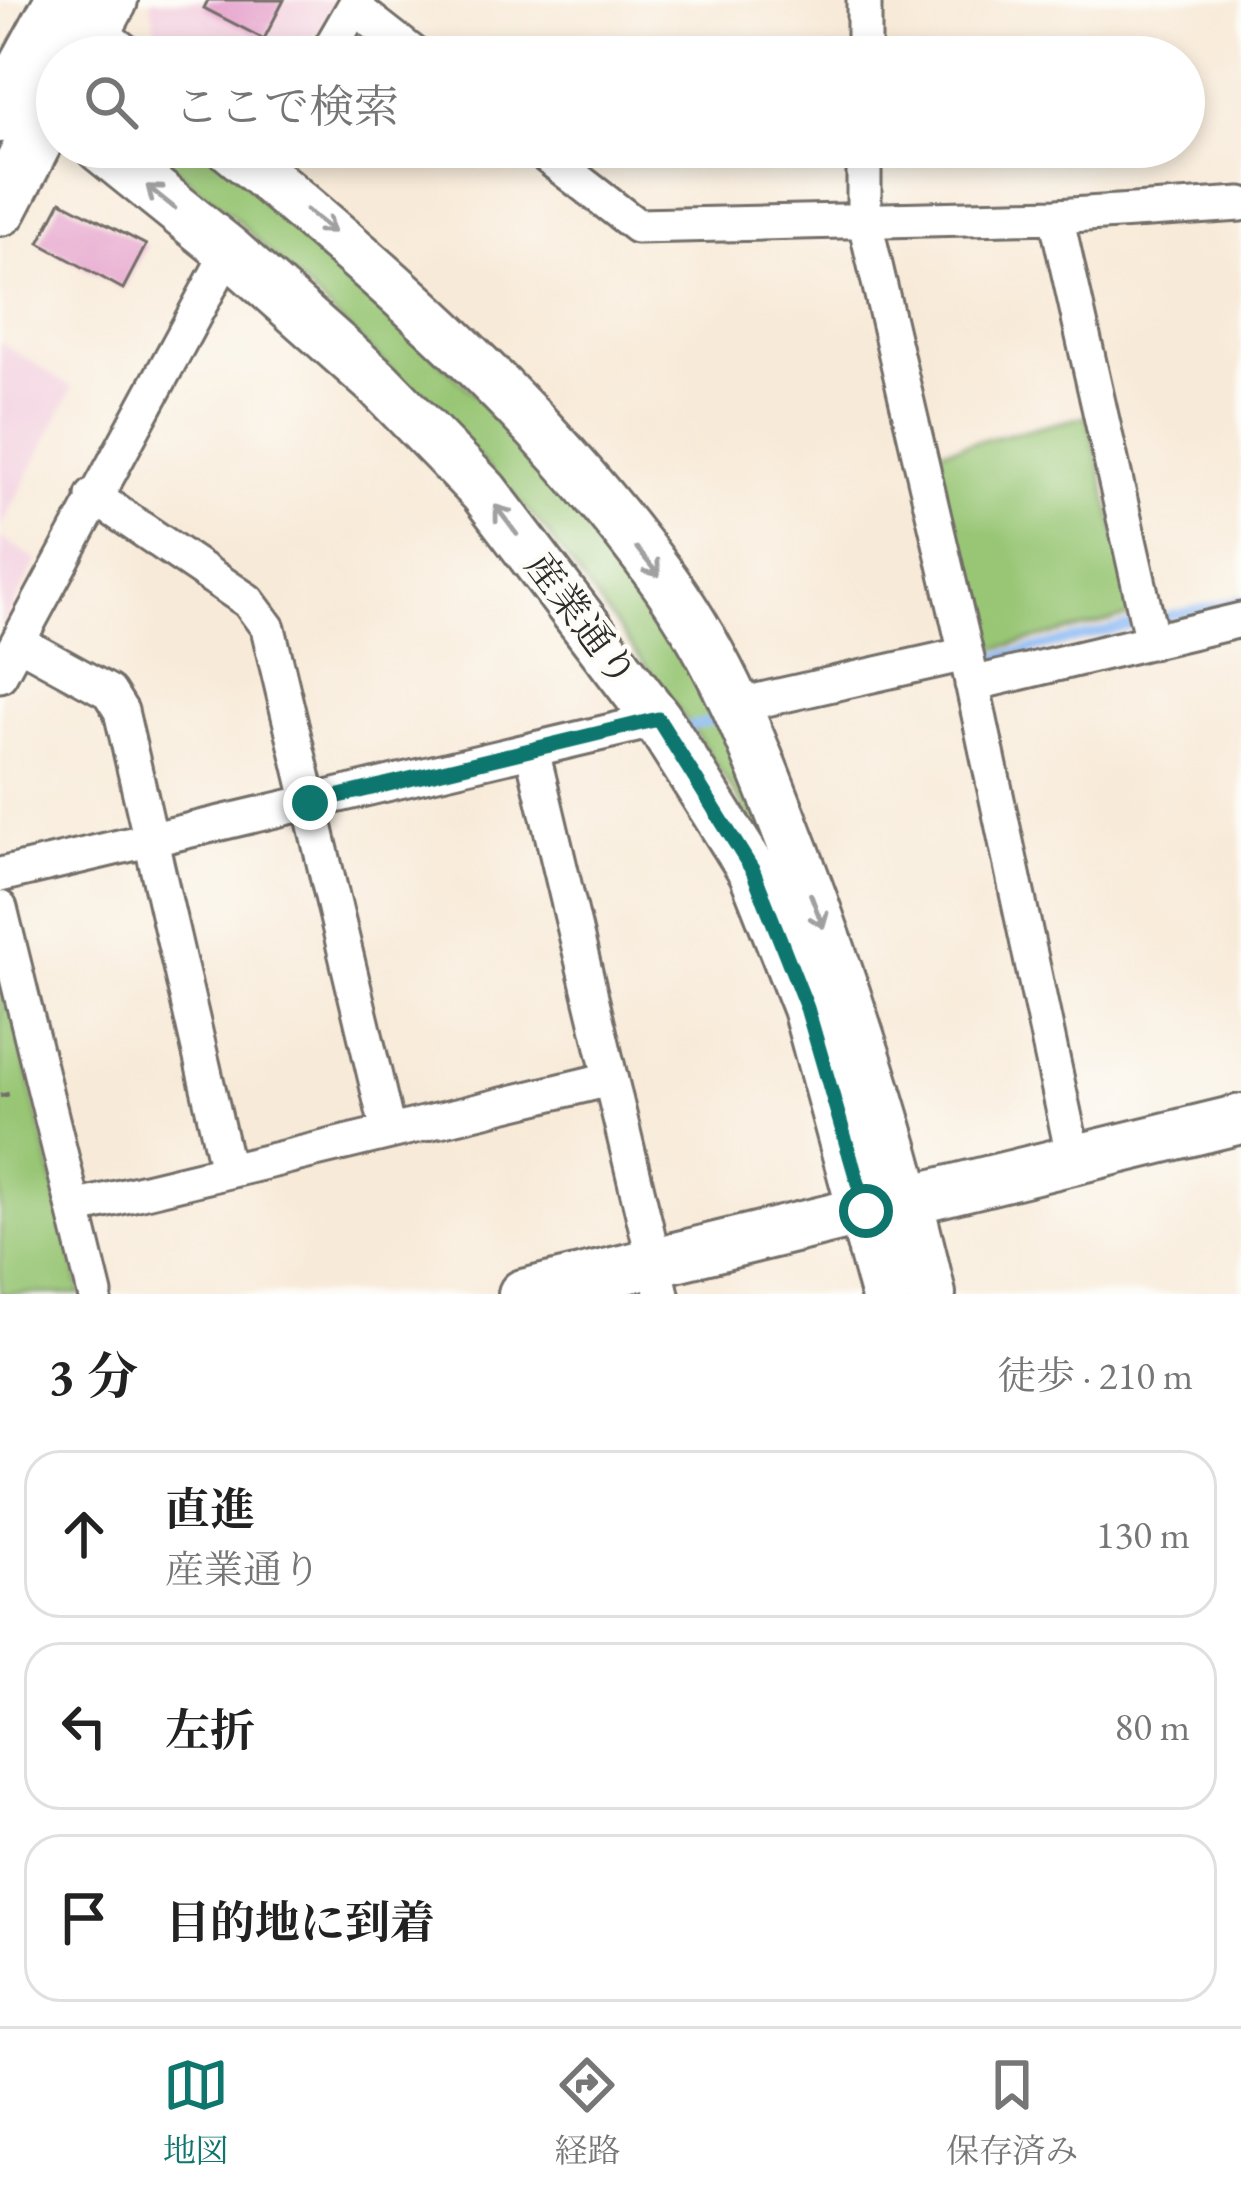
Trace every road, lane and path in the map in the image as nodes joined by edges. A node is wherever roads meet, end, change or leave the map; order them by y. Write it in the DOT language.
graph roads {
  1 [pos="864,0"];
  2 [pos="356,4"];
  3 [pos="337,36"];
  4 [pos="393,36"];
  5 [pos="864,36"];
  6 [pos="31,97"];
  7 [pos="126,168"];
  8 [pos="268,168"];
  9 [pos="562,168"];
  10 [pos="864,168"];
  11 [pos="1241,204"];
  12 [pos="0,208"];
  13 [pos="1056,216"];
  14 [pos="864,218"];
  15 [pos="229,251"];
  16 [pos="93,496"];
  17 [pos="1241,620"];
  18 [pos="18,642"];
  19 [pos="1152,642"];
  20 [pos="969,669"];
  21 [pos="0,675"];
  22 [pos="739,705"];
  23 [pos="658,719"];
  24 [pos="532,750"];
  25 [pos="310,803"];
  26 [pos="151,842"];
  27 [pos="0,875"];
  28 [pos="0,908"];
  29 [pos="610,1079"];
  30 [pos="1241,1119"];
  31 [pos="388,1131"];
  32 [pos="1074,1160"];
  33 [pos="227,1170"];
  34 [pos="888,1206"];
  35 [pos="75,1208"];
  36 [pos="658,1278"];
  37 [pos="95,1294"];
  38 [pos="523,1294"];
  39 [pos="885,1294"];
  40 [pos="931,1294"];
  1 -- 5 [label="street"];
  2 -- 3 [label="street"];
  2 -- 4 [label="street"];
  6 -- 12 [label="main road"];
  15 -- 7 [label="street, 産業通り, one-way"];
  8 -- 22 [label="street, 産業通り, one-way"];
  9 -- 14 [label="street"];
  10 -- 14 [label="street"];
  11 -- 13 [label="street"];
  13 -- 14 [label="street"];
  13 -- 19 [label="street"];
  14 -- 20 [label="street"];
  15 -- 16 [label="street"];
  23 -- 15 [label="street, 産業通り, one-way"];
  16 -- 18 [label="street"];
  16 -- 25 [label="street"];
  17 -- 19 [label="street"];
  18 -- 21 [label="street"];
  18 -- 26 [label="street"];
  19 -- 20 [label="street"];
  20 -- 22 [label="street"];
  20 -- 32 [label="street"];
  22 -- 34 [label="street, 産業通り, one-way"];
  23 -- 24 [label="street"];
  23 -- 34 [label="street, 産業通り"];
  24 -- 25 [label="street"];
  24 -- 29 [label="street"];
  25 -- 26 [label="street"];
  25 -- 31 [label="street"];
  26 -- 27 [label="street"];
  26 -- 33 [label="street"];
  28 -- 35 [label="street"];
  29 -- 31 [label="street"];
  29 -- 36 [label="street"];
  30 -- 32 [label="street"];
  31 -- 33 [label="street"];
  32 -- 34 [label="street"];
  33 -- 35 [label="street"];
  34 -- 36 [label="street"];
  34 -- 39 [label="street, 産業通り"];
  34 -- 40 [label="street, 産業通り"];
  35 -- 37 [label="street"];
  36 -- 38 [label="street"];
}
